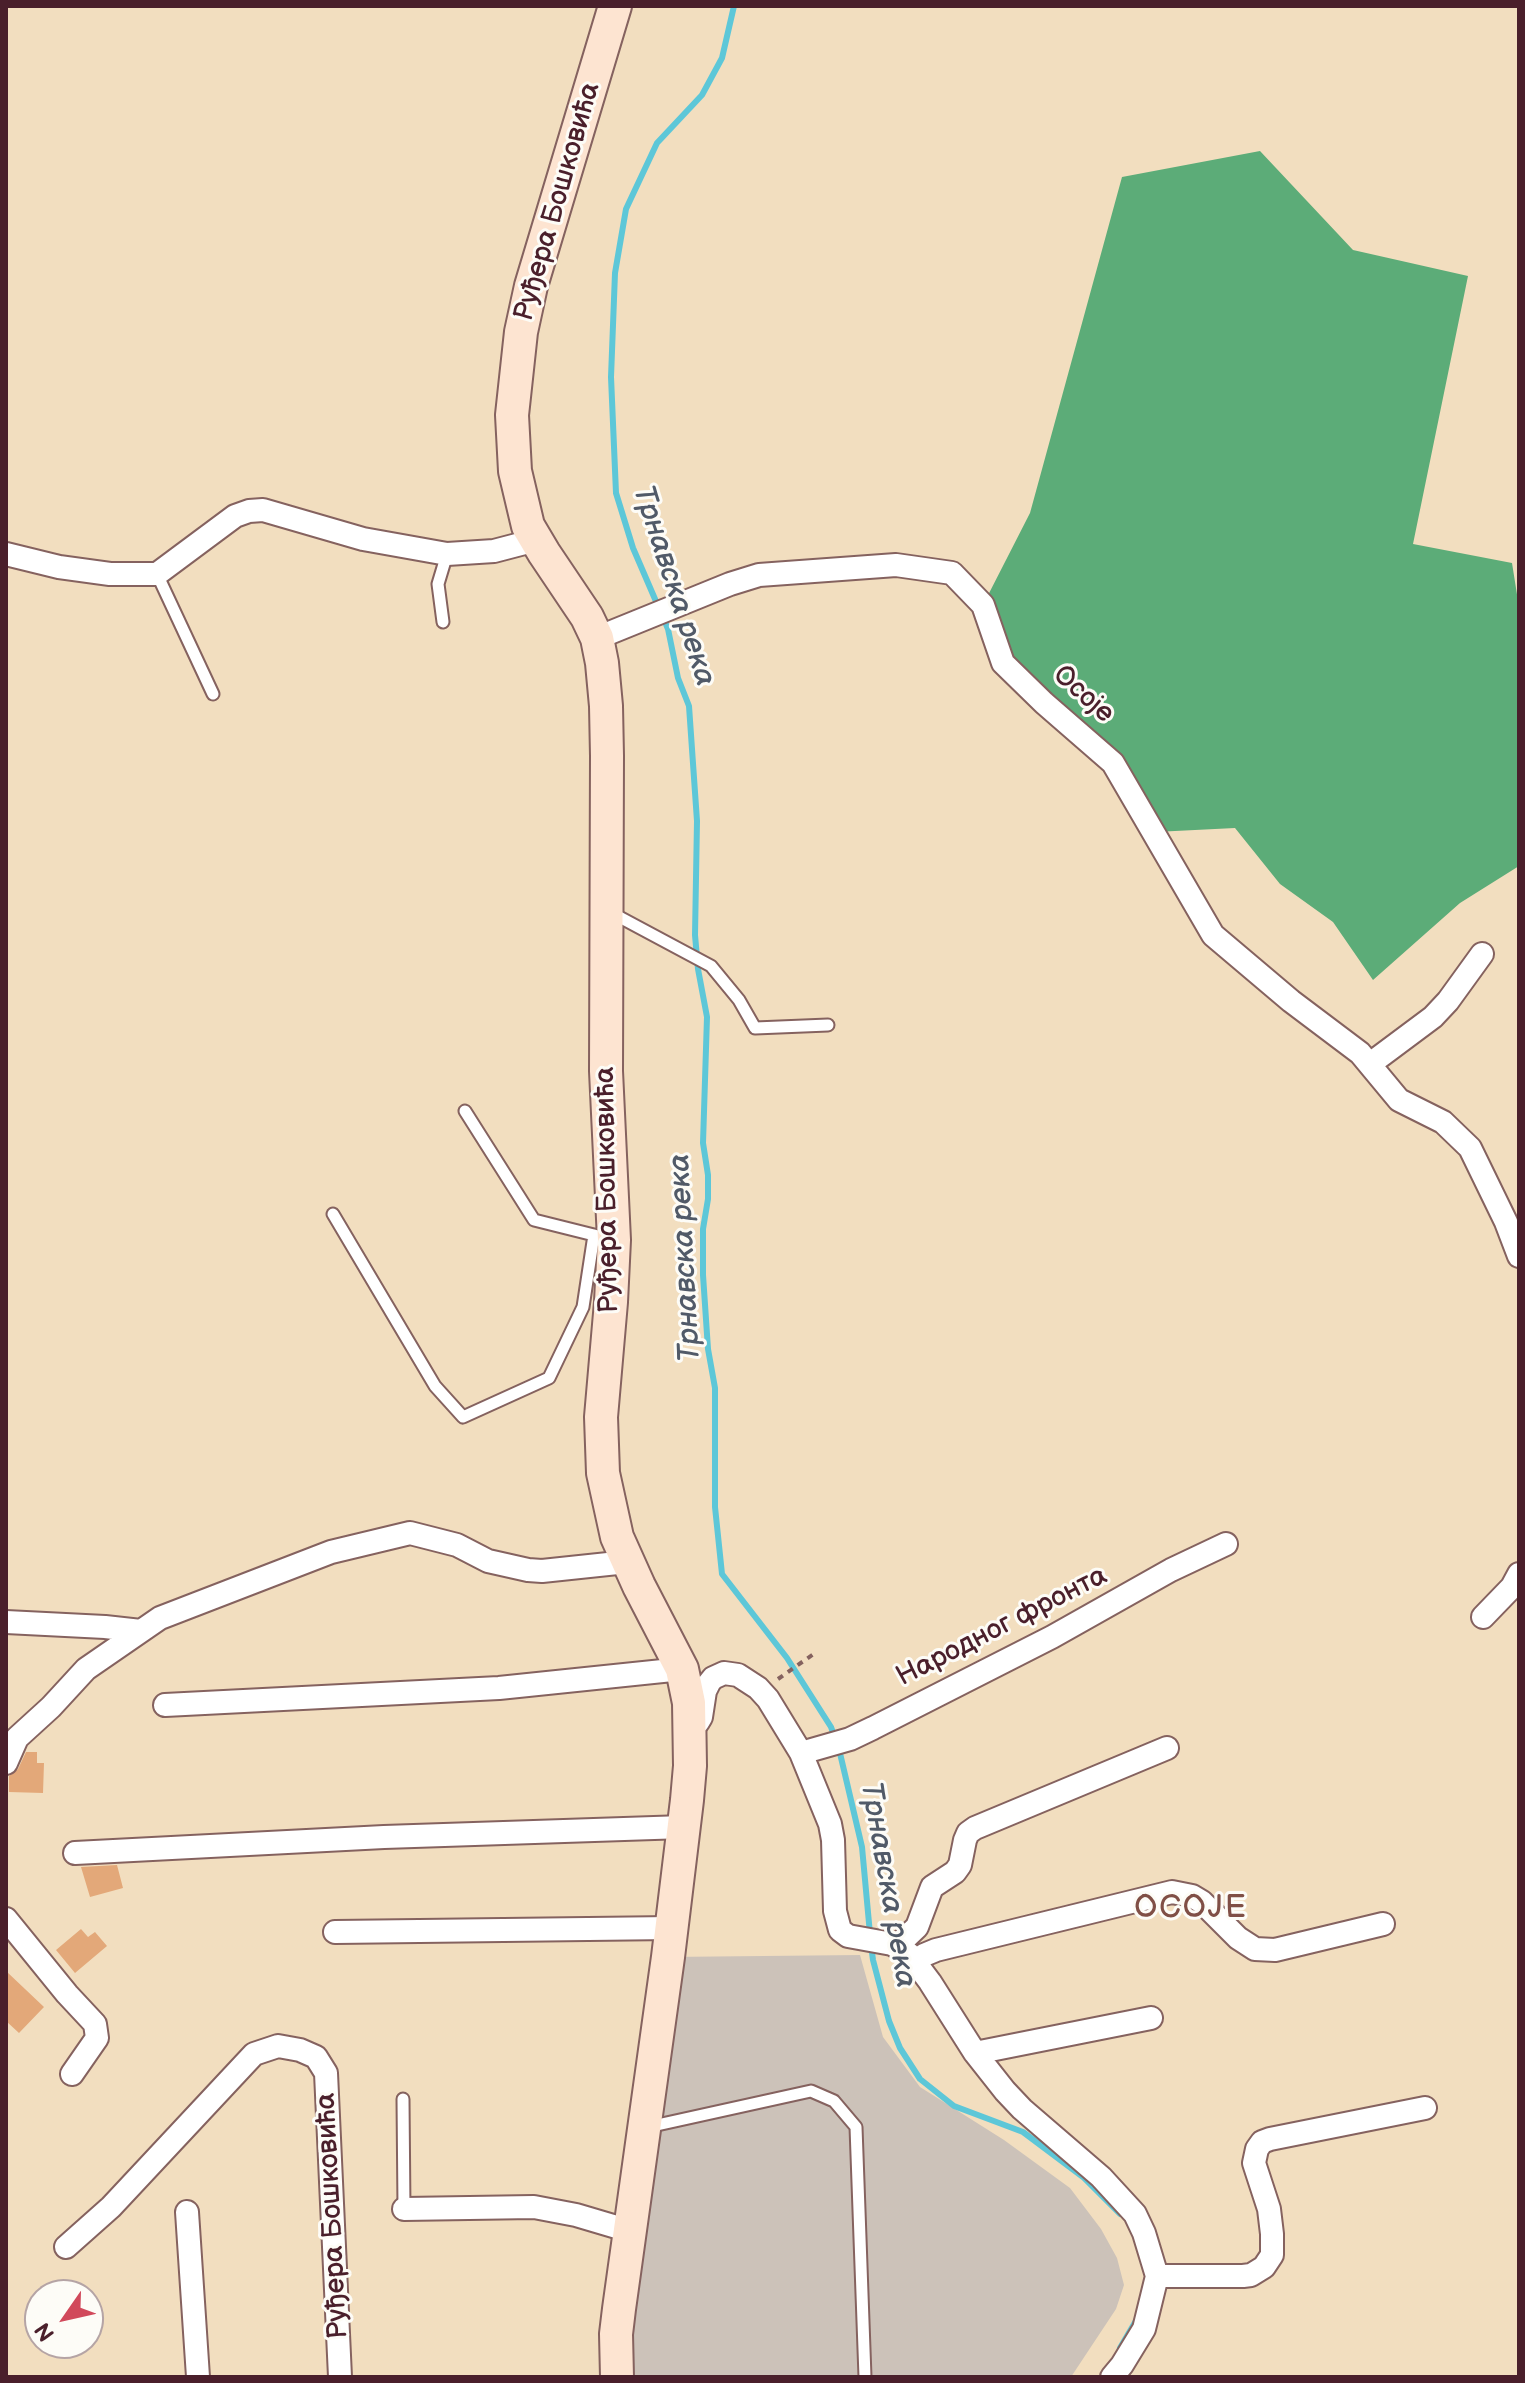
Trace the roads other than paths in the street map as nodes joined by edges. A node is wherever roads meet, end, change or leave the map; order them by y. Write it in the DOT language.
graph roads {
  1 [pos="615,6"];
  2 [pos="536,540"];
  3 [pos="6,554"];
  4 [pos="447,554"];
  5 [pos="157,574"];
  6 [pos="443,622"];
  7 [pos="597,638"];
  8 [pos="213,694"];
  9 [pos="606,910"];
  10 [pos="1482,954"];
  11 [pos="828,1025"];
  12 [pos="1370,1064"];
  13 [pos="465,1111"];
  14 [pos="333,1214"];
  15 [pos="604,1238"];
  16 [pos="1519,1256"];
  17 [pos="1226,1544"];
  18 [pos="627,1562"];
  19 [pos="1519,1574"];
  20 [pos="1483,1617"];
  21 [pos="6,1622"];
  22 [pos="141,1631"];
  23 [pos="682,1669"];
  24 [pos="165,1705"];
  25 [pos="689,1732"];
  26 [pos="11,1739"];
  27 [pos="1167,1748"];
  28 [pos="801,1753"];
  29 [pos="6,1763"];
  30 [pos="684,1827"];
  31 [pos="75,1853"];
  32 [pos="6,1919"];
  33 [pos="1383,1924"];
  34 [pos="672,1928"];
  35 [pos="335,1932"];
  36 [pos="892,1945"];
  37 [pos="918,1963"];
  38 [pos="1151,2018"];
  39 [pos="975,2053"];
  40 [pos="72,2074"];
  41 [pos="403,2099"];
  42 [pos="1425,2108"];
  43 [pos="643,2128"];
  44 [pos="404,2209"];
  45 [pos="187,2212"];
  46 [pos="630,2231"];
  47 [pos="66,2247"];
  48 [pos="1157,2276"];
  49 [pos="198,2377"];
  50 [pos="340,2377"];
  51 [pos="617,2377"];
  52 [pos="865,2377"];
  53 [pos="1112,2377"];
  1 -- 2 [label="main road, Руђера Бошковића"];
  2 -- 4 [label="street"];
  2 -- 7 [label="main road, Руђера Бошковића"];
  3 -- 5 [label="street"];
  4 -- 5 [label="street"];
  4 -- 6 [label="lane"];
  5 -- 8 [label="lane"];
  7 -- 9 [label="main road, Руђера Бошковића"];
  7 -- 12 [label="street, Осоје"];
  9 -- 11 [label="lane"];
  9 -- 15 [label="main road, Руђера Бошковића"];
  10 -- 12 [label="street"];
  12 -- 16 [label="street, Осоје"];
  13 -- 15 [label="lane"];
  14 -- 15 [label="lane, Руђера Бошковића"];
  15 -- 18 [label="main road, Руђера Бошковића"];
  17 -- 28 [label="street, Народног фронта"];
  18 -- 22 [label="street"];
  18 -- 23 [label="main road, Руђера Бошковића"];
  19 -- 20 [label="street"];
  21 -- 22 [label="street"];
  22 -- 26 [label="street"];
  23 -- 24 [label="street"];
  23 -- 25 [label="main road, Руђера Бошковића"];
  25 -- 28 [label="street, Руђера Бошковића"];
  25 -- 30 [label="main road, Руђера Бошковића"];
  26 -- 29 [label="street"];
  27 -- 36 [label="street"];
  28 -- 36 [label="street"];
  30 -- 31 [label="street"];
  30 -- 34 [label="main road, Руђера Бошковића"];
  32 -- 40 [label="street"];
  33 -- 37 [label="street"];
  34 -- 35 [label="street"];
  34 -- 43 [label="main road, Руђера Бошковића"];
  36 -- 37 [label="street"];
  37 -- 39 [label="street"];
  38 -- 39 [label="street"];
  39 -- 48 [label="street"];
  41 -- 44 [label="lane"];
  42 -- 48 [label="street"];
  43 -- 46 [label="main road, Руђера Бошковића"];
  43 -- 52 [label="lane"];
  44 -- 46 [label="street"];
  45 -- 49 [label="street"];
  46 -- 51 [label="main road, Руђера Бошковића"];
  47 -- 50 [label="street, Руђера Бошковића"];
  48 -- 53 [label="street"];
}
